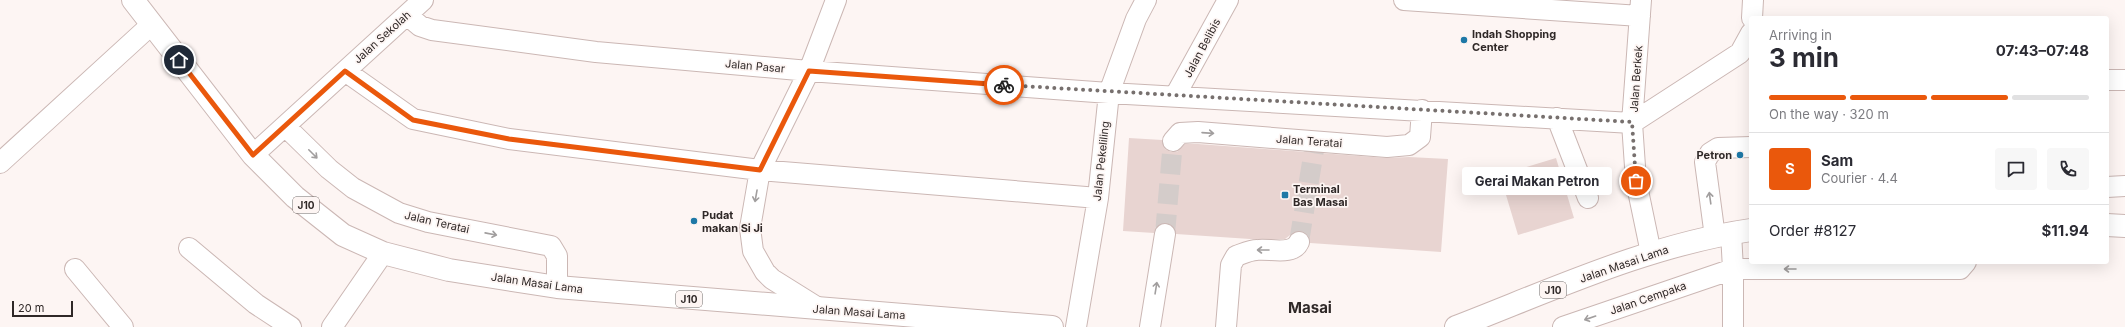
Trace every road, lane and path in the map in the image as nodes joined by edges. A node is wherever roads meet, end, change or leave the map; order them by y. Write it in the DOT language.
graph roads {
  1 [pos="133,0"];
  2 [pos="423,0"];
  3 [pos="836,0"];
  4 [pos="1146,0"];
  5 [pos="1228,0"];
  6 [pos="1404,0"];
  7 [pos="1753,0"];
  8 [pos="1640,8"];
  9 [pos="407,15"];
  10 [pos="1752,16"];
  11 [pos="151,25"];
  12 [pos="1749,37"];
  13 [pos="345,71"];
  14 [pos="809,71"];
  15 [pos="2109,80"];
  16 [pos="2125,80"];
  17 [pos="1109,93"];
  18 [pos="1176,96"];
  19 [pos="1422,110"];
  20 [pos="1557,118"];
  21 [pos="1632,122"];
  22 [pos="286,126"];
  23 [pos="1173,141"];
  24 [pos="1749,147"];
  25 [pos="253,155"];
  26 [pos="0,163"];
  27 [pos="760,170"];
  28 [pos="2125,186"];
  29 [pos="2109,187"];
  30 [pos="1098,198"];
  31 [pos="1588,198"];
  32 [pos="2109,225"];
  33 [pos="2125,226"];
  34 [pos="1165,234"];
  35 [pos="1732,234"];
  36 [pos="1299,242"];
  37 [pos="189,248"];
  38 [pos="383,253"];
  39 [pos="1650,253"];
  40 [pos="1964,264"];
  41 [pos="75,269"];
  42 [pos="1733,269"];
  43 [pos="557,287"];
  44 [pos="820,309"];
  45 [pos="1008,325"];
  46 [pos="123,327"];
  47 [pos="290,327"];
  48 [pos="332,327"];
  49 [pos="1052,327"];
  50 [pos="1076,327"];
  51 [pos="1150,327"];
  52 [pos="1226,327"];
  53 [pos="1456,327"];
  54 [pos="1563,327"];
  55 [pos="1733,327"];
  1 -- 11 [label="main road, Jalan Masai Lama / J10"];
  2 -- 9 [label="street, Jalan Sekolah"];
  3 -- 14 [label="street"];
  4 -- 17 [label="street, Jalan Pekeliling"];
  5 -- 18 [label="street, Jalan Belibis"];
  6 -- 8 [label="street"];
  7 -- 10 [label="street"];
  8 -- 21 [label="street, Jalan Berkek"];
  9 -- 13 [label="street, Jalan Sekolah"];
  9 -- 14 [label="street, Jalan Pasar"];
  11 -- 25 [label="main road, Jalan Masai Lama / J10"];
  11 -- 26 [label="street"];
  12 -- 21 [label="street"];
  13 -- 22 [label="street, Jalan Sekolah"];
  13 -- 27 [label="street"];
  14 -- 17 [label="street, Jalan Pasar"];
  14 -- 27 [label="street"];
  15 -- 16 [label="street"];
  17 -- 18 [label="street, Jalan Pasar"];
  17 -- 30 [label="street, Jalan Pekeliling"];
  18 -- 19 [label="street, Jalan Pasar"];
  19 -- 20 [label="street, Jalan Pasar"];
  23 -- 19 [label="street, Jalan Teratai, one-way"];
  20 -- 21 [label="street, Jalan Pasar"];
  20 -- 31 [label="street"];
  21 -- 39 [label="street, Jalan Berkek"];
  22 -- 25 [label="street, Jalan Sekolah"];
  22 -- 43 [label="street, Jalan Teratai, one-way"];
  35 -- 24 [label="street, one-way"];
  25 -- 38 [label="main road, Jalan Masai Lama / J10"];
  27 -- 30 [label="street"];
  27 -- 44 [label="street, one-way"];
  28 -- 29 [label="street"];
  30 -- 50 [label="street, Jalan Pekeliling"];
  32 -- 33 [label="main road"];
  51 -- 34 [label="street, one-way"];
  35 -- 39 [label="main road, Jalan Masai Lama / J10"];
  35 -- 42 [label="street"];
  36 -- 52 [label="street, one-way"];
  37 -- 47 [label="street"];
  38 -- 43 [label="main road, Jalan Masai Lama / J10"];
  38 -- 48 [label="street"];
  39 -- 53 [label="main road, Jalan Masai Lama / J10"];
  40 -- 42 [label="street, Jalan Cempaka, one-way"];
  41 -- 46 [label="street"];
  42 -- 54 [label="street, Jalan Cempaka, one-way"];
  42 -- 55 [label="street"];
  43 -- 44 [label="main road, Jalan Masai Lama / J10"];
  44 -- 45 [label="main road, Jalan Masai Lama / J10"];
  45 -- 49 [label="main road, Jalan Masai Lama / J10"];
}
